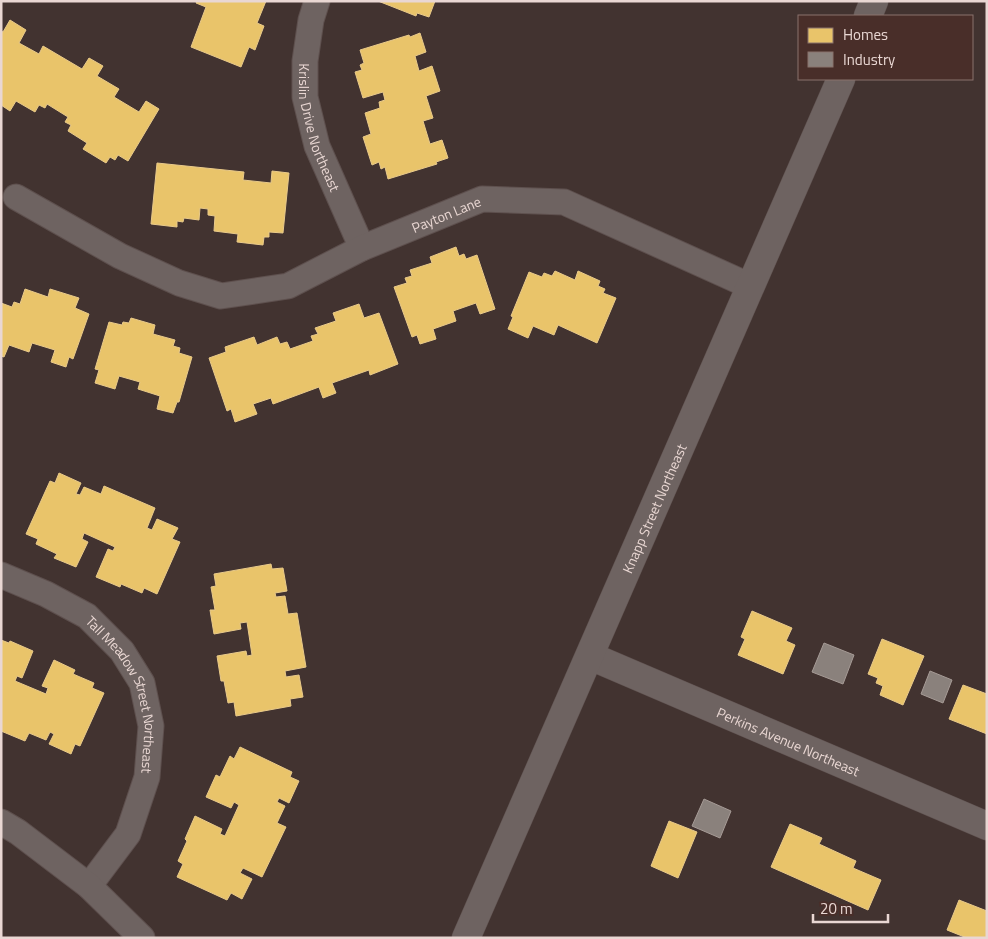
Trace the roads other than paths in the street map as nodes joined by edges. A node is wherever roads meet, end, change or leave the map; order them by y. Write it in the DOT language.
graph roads {
  1 [pos="317,1"];
  2 [pos="874,1"];
  3 [pos="868,15"];
  4 [pos="841,80"];
  5 [pos="16,197"];
  6 [pos="362,248"];
  7 [pos="750,286"];
  8 [pos="1,575"];
  9 [pos="590,656"];
  10 [pos="1,822"];
  11 [pos="987,826"];
  12 [pos="89,886"];
  13 [pos="142,938"];
  14 [pos="466,938"];
  1 -- 6 [label="street, Krislin Drive Northeast"];
  2 -- 3 [label="main road"];
  4 -- 7 [label="main road, Knapp Street Northeast"];
  5 -- 6 [label="street, Payton Lane"];
  6 -- 7 [label="street, Payton Lane"];
  7 -- 9 [label="main road, Knapp Street Northeast"];
  8 -- 12 [label="street, Tall Meadow Street Northeast"];
  9 -- 11 [label="main road, Perkins Avenue Northeast"];
  9 -- 14 [label="main road, Knapp Street Northeast"];
  10 -- 12 [label="street"];
  12 -- 13 [label="street"];
}
